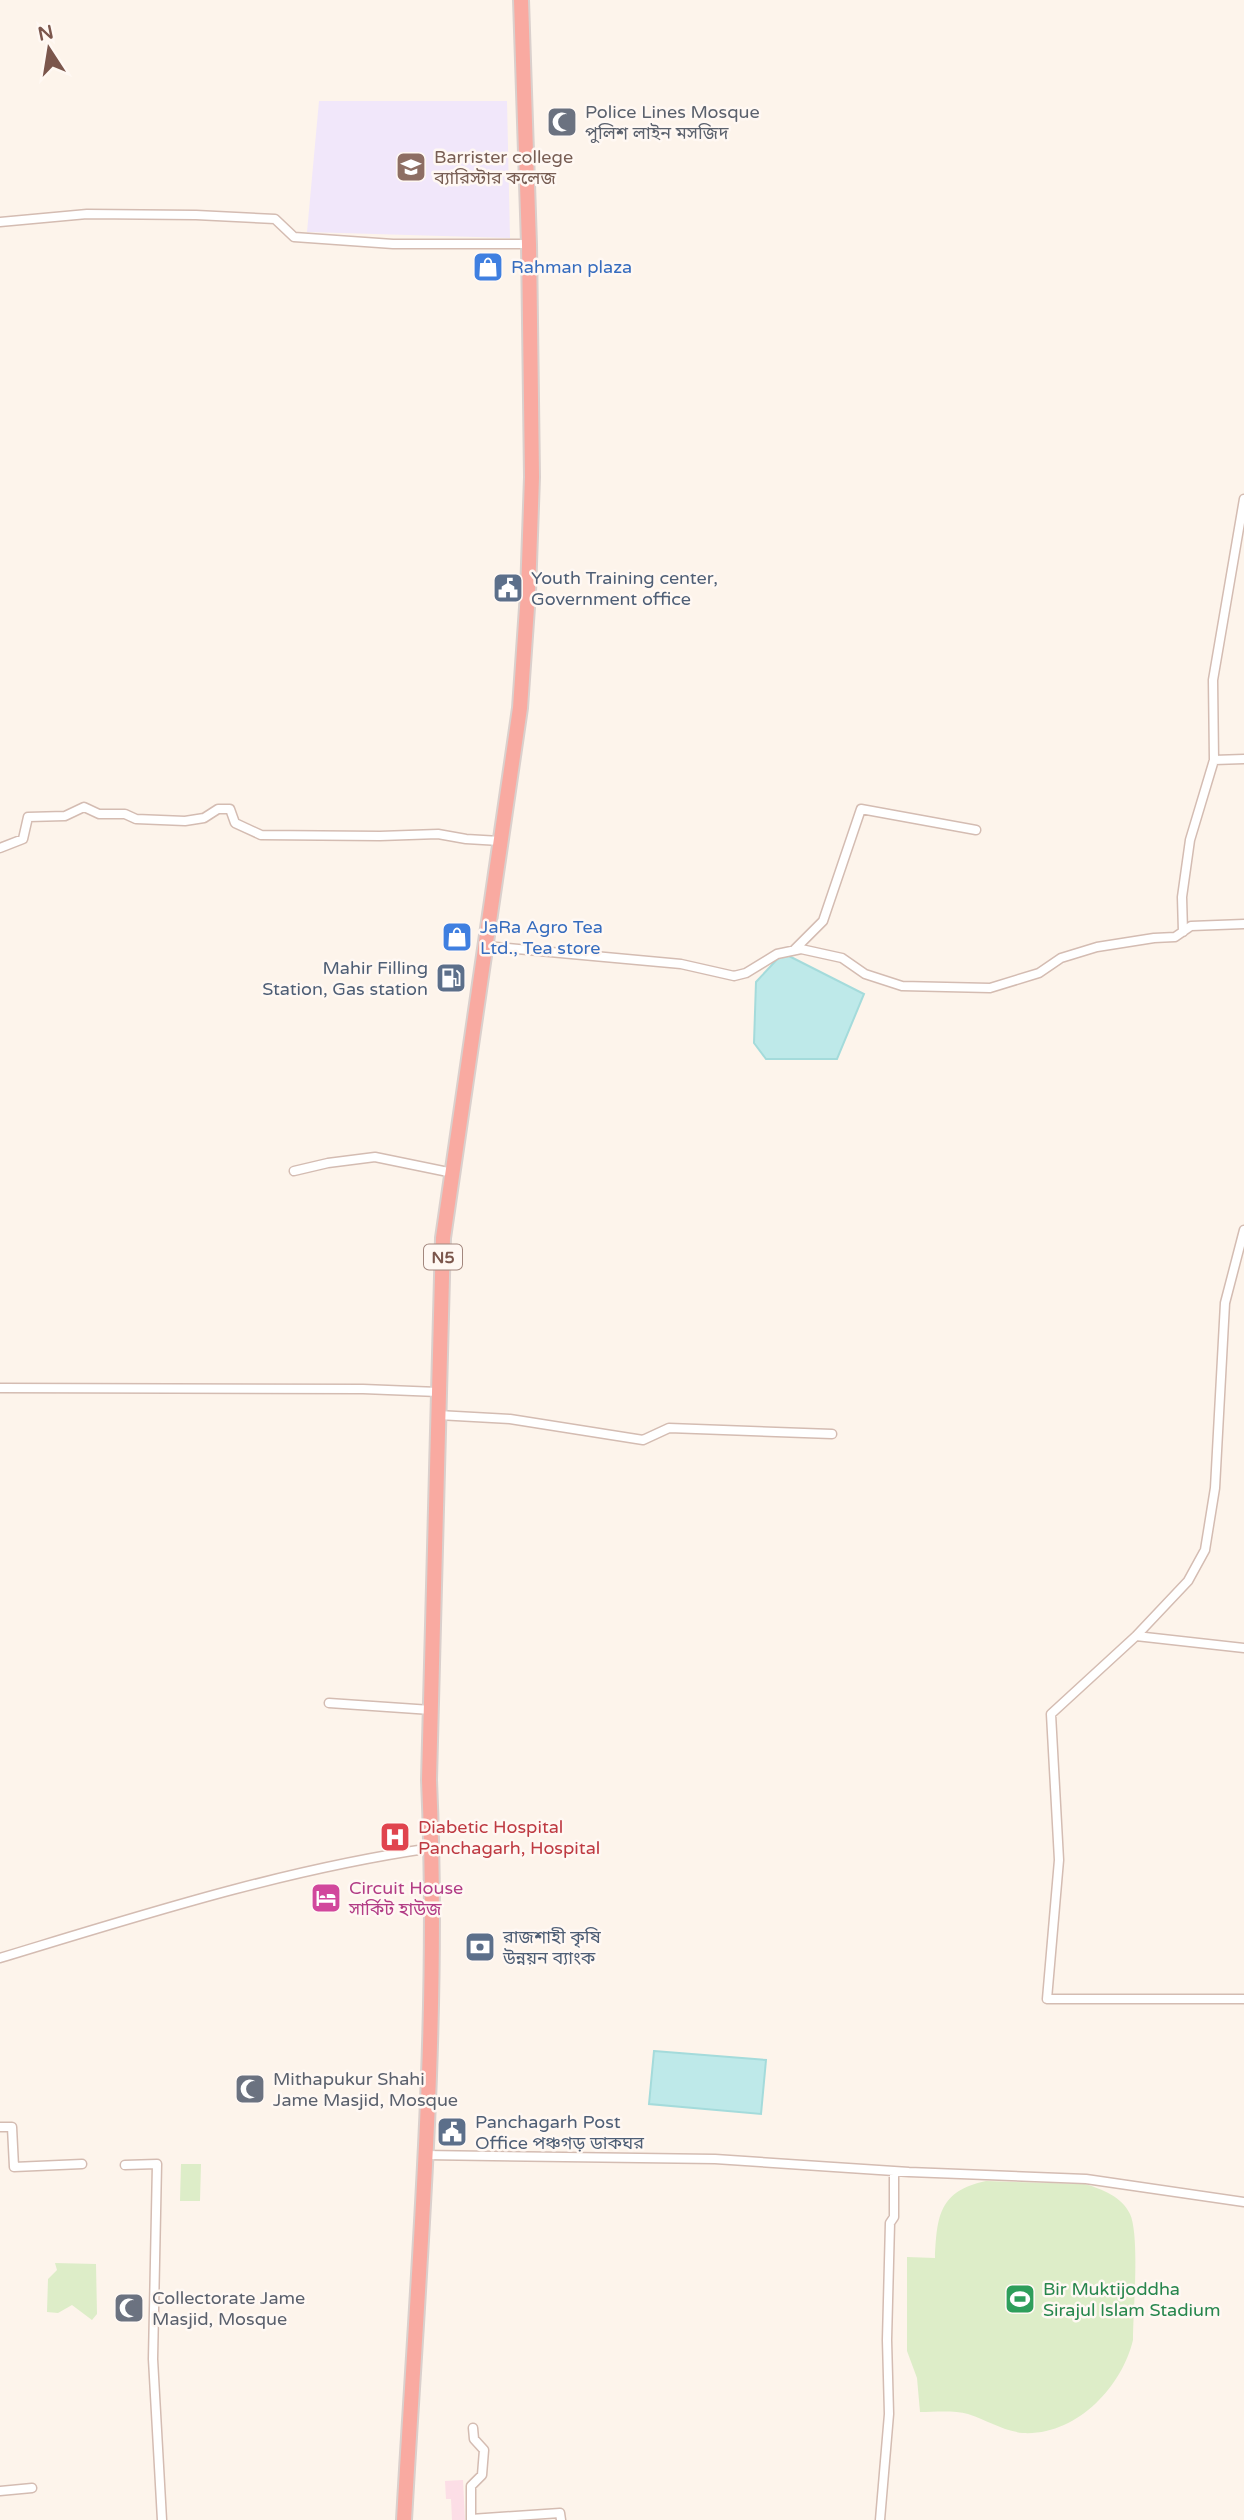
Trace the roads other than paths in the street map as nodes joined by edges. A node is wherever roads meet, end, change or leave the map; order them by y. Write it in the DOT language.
graph roads {
  1 [pos="521,0"];
  2 [pos="0,222"];
  3 [pos="528,244"];
  4 [pos="1244,499"];
  5 [pos="1244,759"];
  6 [pos="1214,760"];
  7 [pos="976,830"];
  8 [pos="500,841"];
  9 [pos="0,848"];
  10 [pos="1244,924"];
  11 [pos="1183,932"];
  12 [pos="485,946"];
  13 [pos="794,950"];
  14 [pos="293,1171"];
  15 [pos="453,1173"];
  16 [pos="1244,1230"];
  17 [pos="0,1388"];
  18 [pos="438,1392"];
  19 [pos="438,1415"];
  20 [pos="832,1434"];
  21 [pos="1136,1636"];
  22 [pos="1244,1648"];
  23 [pos="328,1703"];
  24 [pos="431,1710"];
  25 [pos="432,1848"];
  26 [pos="0,1958"];
  27 [pos="1244,1999"];
  28 [pos="0,2127"];
  29 [pos="424,2155"];
  30 [pos="82,2164"];
  31 [pos="125,2165"];
  32 [pos="894,2171"];
  33 [pos="1244,2202"];
  34 [pos="473,2428"];
  35 [pos="32,2488"];
  36 [pos="0,2491"];
  37 [pos="162,2520"];
  38 [pos="404,2520"];
  39 [pos="561,2520"];
  40 [pos="880,2520"];
  1 -- 3 [label="highway, N5"];
  2 -- 3 [label="street"];
  3 -- 8 [label="highway, N5"];
  4 -- 6 [label="street"];
  5 -- 6 [label="street"];
  6 -- 11 [label="street"];
  7 -- 13 [label="street"];
  8 -- 9 [label="street"];
  8 -- 12 [label="highway, N5"];
  10 -- 11 [label="street"];
  11 -- 13 [label="street"];
  12 -- 13 [label="street"];
  12 -- 15 [label="highway, N5"];
  14 -- 15 [label="street"];
  15 -- 18 [label="highway, N5"];
  16 -- 21 [label="street"];
  17 -- 18 [label="street"];
  18 -- 19 [label="highway, N5"];
  19 -- 20 [label="street"];
  19 -- 24 [label="highway, N5"];
  21 -- 22 [label="street"];
  21 -- 27 [label="street"];
  23 -- 24 [label="street"];
  24 -- 25 [label="highway, N5"];
  25 -- 26 [label="street"];
  25 -- 29 [label="highway, N5"];
  28 -- 30 [label="street"];
  29 -- 32 [label="street"];
  29 -- 38 [label="highway, N5"];
  31 -- 37 [label="street"];
  32 -- 33 [label="street"];
  32 -- 40 [label="street"];
  34 -- 39 [label="street"];
  35 -- 36 [label="street"];
}
